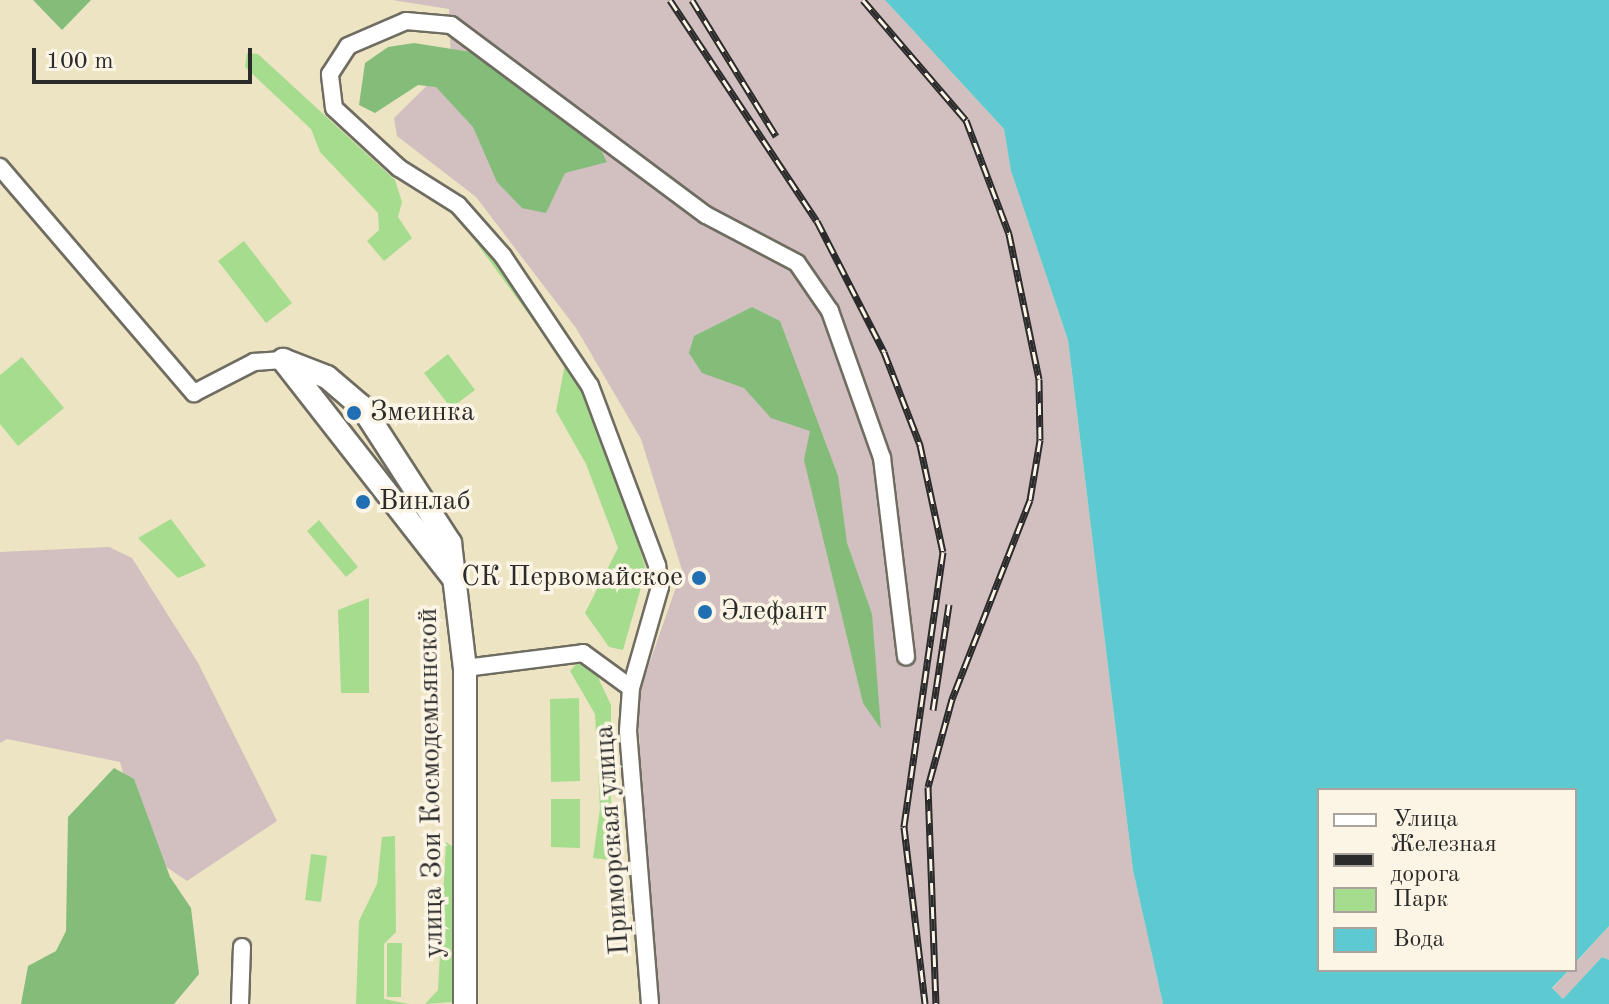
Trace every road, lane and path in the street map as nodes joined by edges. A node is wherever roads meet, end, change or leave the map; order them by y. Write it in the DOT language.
graph roads {
  1 [pos="0,168"];
  2 [pos="283,360"];
  3 [pos="459,586"];
  4 [pos="906,657"];
  5 [pos="465,668"];
  6 [pos="631,688"];
  7 [pos="242,947"];
  8 [pos="240,1004"];
  9 [pos="465,1004"];
  10 [pos="650,1004"];
  1 -- 2 [label="street"];
  2 -- 3 [label="main road"];
  2 -- 3 [label="main road, улица Зои Космодемьянской"];
  3 -- 5 [label="main road, улица Зои Космодемьянской"];
  4 -- 6 [label="street, Приморская улица"];
  5 -- 6 [label="street"];
  5 -- 9 [label="main road, улица Зои Космодемьянской"];
  6 -- 10 [label="street, Приморская улица"];
  7 -- 8 [label="street"];
}
